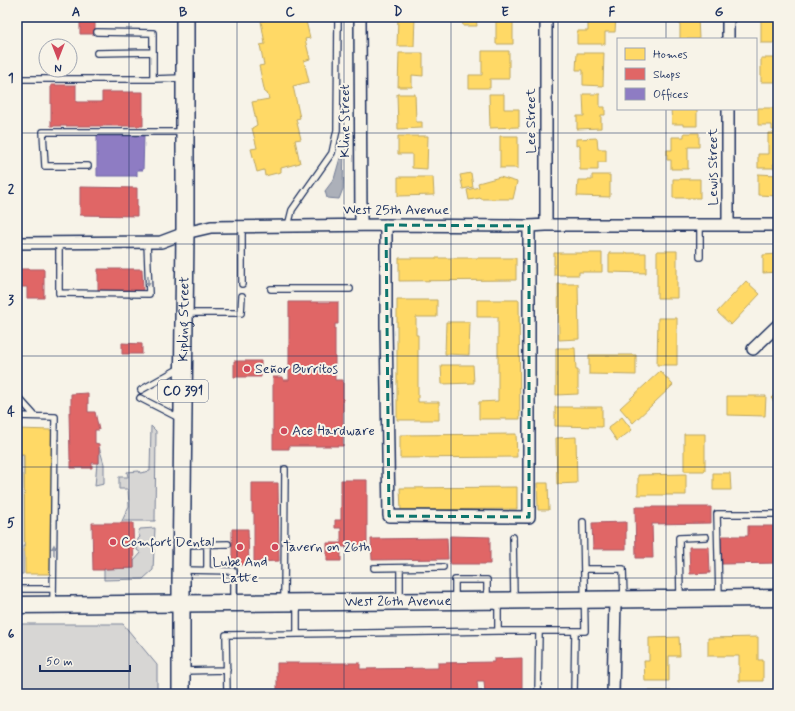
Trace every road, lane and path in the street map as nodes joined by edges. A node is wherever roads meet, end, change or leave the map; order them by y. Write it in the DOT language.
graph roads {
  1 [pos="185,17"];
  2 [pos="338,17"];
  3 [pos="360,17"];
  4 [pos="546,17"];
  5 [pos="728,17"];
  6 [pos="96,32"];
  7 [pos="728,38"];
  8 [pos="97,52"];
  9 [pos="153,52"];
  10 [pos="185,78"];
  11 [pos="17,79"];
  12 [pos="153,79"];
  13 [pos="728,110"];
  14 [pos="185,132"];
  15 [pos="88,166"];
  16 [pos="361,225"];
  17 [pos="386,225"];
  18 [pos="546,225"];
  19 [pos="700,225"];
  20 [pos="728,225"];
  21 [pos="778,225"];
  22 [pos="242,226"];
  23 [pos="288,226"];
  24 [pos="529,226"];
  25 [pos="185,233"];
  26 [pos="59,242"];
  27 [pos="147,242"];
  28 [pos="17,243"];
  29 [pos="700,257"];
  30 [pos="242,284"];
  31 [pos="271,289"];
  32 [pos="350,289"];
  33 [pos="242,296"];
  34 [pos="184,313"];
  35 [pos="778,325"];
  36 [pos="753,349"];
  37 [pos="184,366"];
  38 [pos="140,390"];
  39 [pos="17,396"];
  40 [pos="140,398"];
  41 [pos="17,416"];
  42 [pos="35,416"];
  43 [pos="183,420"];
  44 [pos="285,469"];
  45 [pos="778,514"];
  46 [pos="583,522"];
  47 [pos="513,537"];
  48 [pos="706,537"];
  49 [pos="228,544"];
  50 [pos="182,545"];
  51 [pos="207,545"];
  52 [pos="374,568"];
  53 [pos="400,568"];
  54 [pos="443,568"];
  55 [pos="181,570"];
  56 [pos="207,570"];
  57 [pos="584,570"];
  58 [pos="17,589"];
  59 [pos="54,589"];
  60 [pos="778,598"];
  61 [pos="680,599"];
  62 [pos="719,599"];
  63 [pos="585,600"];
  64 [pos="619,600"];
  65 [pos="493,601"];
  66 [pos="514,601"];
  67 [pos="400,602"];
  68 [pos="455,602"];
  69 [pos="234,603"];
  70 [pos="290,603"];
  71 [pos="181,604"];
  72 [pos="17,605"];
  73 [pos="53,605"];
  74 [pos="498,632"];
  75 [pos="539,632"];
  76 [pos="575,632"];
  77 [pos="297,633"];
  78 [pos="227,670"];
  79 [pos="181,671"];
  80 [pos="181,694"];
  81 [pos="227,694"];
  82 [pos="538,694"];
  83 [pos="574,694"];
  84 [pos="613,694"];
  1 -- 10 [label="main road, Kipling Street / CO 391"];
  2 -- 23 [label="lane"];
  3 -- 16 [label="street, Kline Street"];
  4 -- 18 [label="street, Lee Street"];
  5 -- 7 [label="street"];
  6 -- 9 [label="lane"];
  8 -- 9 [label="lane"];
  9 -- 12 [label="lane"];
  10 -- 12 [label="lane"];
  10 -- 14 [label="main road, Kipling Street / CO 391"];
  11 -- 12 [label="lane"];
  13 -- 20 [label="street, Lewis Street"];
  14 -- 15 [label="lane"];
  14 -- 25 [label="main road, Kipling Street / CO 391"];
  16 -- 17 [label="street, West 25th Avenue"];
  16 -- 23 [label="street, West 25th Avenue"];
  17 -- 24 [label="street, West 25th Avenue"];
  17 -- 24 [label="street"];
  18 -- 19 [label="street, West 25th Avenue"];
  18 -- 24 [label="street, West 25th Avenue"];
  19 -- 20 [label="street, West 25th Avenue"];
  19 -- 29 [label="lane"];
  20 -- 21 [label="street, West 25th Avenue"];
  22 -- 23 [label="street, West 25th Avenue"];
  22 -- 25 [label="street, West 25th Avenue"];
  22 -- 30 [label="lane"];
  25 -- 27 [label="street, West 25th Avenue"];
  25 -- 34 [label="main road, Kipling Street / CO 391"];
  26 -- 27 [label="street, West 25th Avenue"];
  27 -- 26 [label="lane, one-way"];
  26 -- 28 [label="street, West 25th Avenue"];
  31 -- 32 [label="lane"];
  33 -- 34 [label="lane"];
  34 -- 37 [label="main road, Kipling Street / CO 391"];
  35 -- 36 [label="street"];
  37 -- 38 [label="lane"];
  37 -- 43 [label="main road, Kipling Street / CO 391"];
  39 -- 42 [label="lane"];
  40 -- 43 [label="lane"];
  41 -- 42 [label="lane"];
  59 -- 42 [label="lane, one-way"];
  43 -- 50 [label="main road, Kipling Street / CO 391"];
  44 -- 70 [label="lane"];
  45 -- 62 [label="lane"];
  46 -- 57 [label="lane"];
  47 -- 66 [label="lane"];
  48 -- 61 [label="lane"];
  49 -- 51 [label="lane"];
  50 -- 51 [label="lane"];
  50 -- 55 [label="main road, Kipling Street / CO 391"];
  51 -- 56 [label="lane"];
  52 -- 53 [label="lane"];
  53 -- 54 [label="lane"];
  53 -- 67 [label="lane"];
  55 -- 56 [label="lane"];
  55 -- 71 [label="main road, Kipling Street / CO 391"];
  56 -- 69 [label="lane"];
  57 -- 63 [label="lane"];
  57 -- 64 [label="lane"];
  58 -- 59 [label="lane"];
  59 -- 73 [label="lane"];
  60 -- 62 [label="street, West 26th Avenue"];
  61 -- 62 [label="street, West 26th Avenue"];
  61 -- 64 [label="street, West 26th Avenue"];
  63 -- 64 [label="street, West 26th Avenue"];
  63 -- 66 [label="street, West 26th Avenue"];
  63 -- 76 [label="lane"];
  64 -- 84 [label="street"];
  65 -- 66 [label="street, West 26th Avenue"];
  65 -- 68 [label="street, West 26th Avenue"];
  65 -- 68 [label="lane"];
  65 -- 74 [label="lane"];
  67 -- 68 [label="street, West 26th Avenue"];
  67 -- 70 [label="street, West 26th Avenue"];
  69 -- 70 [label="street, West 26th Avenue"];
  69 -- 71 [label="street, West 26th Avenue"];
  70 -- 77 [label="lane"];
  71 -- 73 [label="street, West 26th Avenue"];
  71 -- 79 [label="main road, Kipling Street / CO 391"];
  72 -- 73 [label="street, West 26th Avenue"];
  74 -- 75 [label="lane"];
  74 -- 77 [label="lane"];
  75 -- 76 [label="lane"];
  75 -- 82 [label="lane"];
  76 -- 83 [label="lane"];
  77 -- 78 [label="lane"];
  78 -- 79 [label="lane"];
  78 -- 81 [label="lane"];
  79 -- 80 [label="main road, Kipling Street / CO 391"];
}
